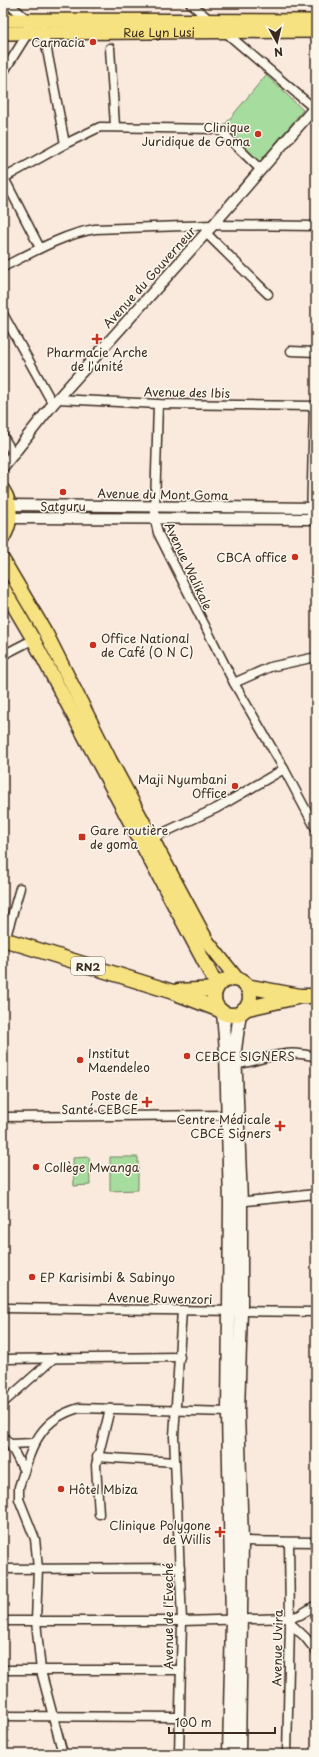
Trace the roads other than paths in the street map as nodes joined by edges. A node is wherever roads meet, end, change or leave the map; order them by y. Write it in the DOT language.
graph roads {
  1 [pos="8,3"];
  2 [pos="190,3"];
  3 [pos="3,20"];
  4 [pos="211,21"];
  5 [pos="316,21"];
  6 [pos="43,26"];
  7 [pos="28,27"];
  8 [pos="316,31"];
  9 [pos="225,32"];
  10 [pos="3,33"];
  11 [pos="110,48"];
  12 [pos="3,73"];
  13 [pos="315,108"];
  14 [pos="115,126"];
  15 [pos="65,144"];
  16 [pos="261,170"];
  17 [pos="4,177"];
  18 [pos="316,226"];
  19 [pos="209,229"];
  20 [pos="40,248"];
  21 [pos="3,267"];
  22 [pos="268,294"];
  23 [pos="3,314"];
  24 [pos="291,351"];
  25 [pos="316,352"];
  26 [pos="56,402"];
  27 [pos="158,404"];
  28 [pos="315,406"];
  29 [pos="3,436"];
  30 [pos="14,455"];
  31 [pos="3,467"];
  32 [pos="3,490"];
  33 [pos="10,505"];
  34 [pos="155,506"];
  35 [pos="314,508"];
  36 [pos="10,518"];
  37 [pos="313,519"];
  38 [pos="155,520"];
  39 [pos="3,538"];
  40 [pos="3,560"];
  41 [pos="3,588"];
  42 [pos="46,633"];
  43 [pos="34,639"];
  44 [pos="3,655"];
  45 [pos="316,657"];
  46 [pos="234,683"];
  47 [pos="284,769"];
  48 [pos="316,829"];
  49 [pos="152,838"];
  50 [pos="20,888"];
  51 [pos="4,940"];
  52 [pos="242,983"];
  53 [pos="217,988"];
  54 [pos="173,992"];
  55 [pos="300,996"];
  56 [pos="316,996"];
  57 [pos="221,1011"];
  58 [pos="242,1011"];
  59 [pos="316,1057"];
  60 [pos="235,1065"];
  61 [pos="228,1115"];
  62 [pos="3,1117"];
  63 [pos="316,1194"];
  64 [pos="236,1202"];
  65 [pos="3,1308"];
  66 [pos="182,1310"];
  67 [pos="236,1311"];
  68 [pos="316,1312"];
  69 [pos="180,1357"];
  70 [pos="3,1358"];
  71 [pos="54,1358"];
  72 [pos="3,1403"];
  73 [pos="110,1409"];
  74 [pos="177,1411"];
  75 [pos="233,1412"];
  76 [pos="3,1436"];
  77 [pos="34,1443"];
  78 [pos="10,1444"];
  79 [pos="97,1457"];
  80 [pos="175,1462"];
  81 [pos="24,1470"];
  82 [pos="99,1514"];
  83 [pos="236,1541"];
  84 [pos="316,1542"];
  85 [pos="289,1543"];
  86 [pos="38,1568"];
  87 [pos="180,1568"];
  88 [pos="3,1569"];
  89 [pos="316,1605"];
  90 [pos="237,1620"];
  91 [pos="3,1621"];
  92 [pos="36,1621"];
  93 [pos="182,1621"];
  94 [pos="290,1621"];
  95 [pos="316,1651"];
  96 [pos="3,1670"];
  97 [pos="181,1670"];
  98 [pos="40,1671"];
  99 [pos="3,1716"];
  100 [pos="53,1716"];
  101 [pos="180,1717"];
  102 [pos="63,1754"];
  103 [pos="179,1754"];
  104 [pos="229,1754"];
  105 [pos="239,1754"];
  106 [pos="287,1754"];
  1 -- 7 [label="street"];
  2 -- 4 [label="street"];
  3 -- 7 [label="main road, Rue Lyn Lusi"];
  4 -- 5 [label="main road, Rue Lyn Lusi"];
  4 -- 6 [label="main road, Rue Lyn Lusi"];
  4 -- 9 [label="street"];
  6 -- 7 [label="main road, Rue Lyn Lusi"];
  6 -- 9 [label="main road, Rue Lyn Lusi"];
  6 -- 15 [label="street"];
  7 -- 10 [label="main road, Rue Lyn Lusi"];
  7 -- 12 [label="street"];
  8 -- 9 [label="main road, Rue Lyn Lusi"];
  9 -- 13 [label="street"];
  11 -- 14 [label="street"];
  13 -- 16 [label="street, Avenue du Gouverneur"];
  14 -- 15 [label="street"];
  14 -- 16 [label="street"];
  15 -- 17 [label="street"];
  16 -- 19 [label="street, Avenue du Gouverneur"];
  17 -- 20 [label="street"];
  18 -- 19 [label="street"];
  19 -- 20 [label="street"];
  19 -- 22 [label="street"];
  19 -- 26 [label="street, Avenue du Gouverneur"];
  20 -- 21 [label="street"];
  23 -- 26 [label="street"];
  24 -- 25 [label="street"];
  26 -- 27 [label="street, Avenue des Ibis"];
  26 -- 30 [label="street, Avenue du Gouverneur"];
  27 -- 28 [label="street, Avenue des Ibis"];
  27 -- 34 [label="street, Avenue Walikale"];
  28 -- 35 [label="street"];
  29 -- 30 [label="street"];
  30 -- 31 [label="street, Avenue du Gouverneur"];
  32 -- 33 [label="main road"];
  33 -- 34 [label="street, Avenue du Mont Goma"];
  33 -- 36 [label="main road"];
  34 -- 35 [label="street, Avenue du Mont Goma"];
  34 -- 38 [label="street, Avenue Walikale"];
  35 -- 37 [label="street"];
  36 -- 38 [label="street"];
  36 -- 39 [label="main road"];
  37 -- 38 [label="street"];
  38 -- 46 [label="street, Avenue Walikale"];
  40 -- 42 [label="main road"];
  41 -- 43 [label="main road"];
  42 -- 43 [label="street"];
  42 -- 49 [label="main road"];
  43 -- 44 [label="street"];
  43 -- 53 [label="main road"];
  45 -- 46 [label="street"];
  46 -- 47 [label="street, Avenue Walikale"];
  47 -- 48 [label="street, Avenue Walikale"];
  47 -- 49 [label="street"];
  49 -- 52 [label="main road"];
  50 -- 51 [label="street"];
  51 -- 54 [label="highway, RN2"];
  52 -- 53 [label="highway, RN2"];
  52 -- 55 [label="highway, RN2"];
  52 -- 58 [label="highway"];
  53 -- 54 [label="highway, RN2"];
  53 -- 57 [label="highway"];
  54 -- 57 [label="highway, RN2"];
  55 -- 56 [label="highway, RN2"];
  55 -- 58 [label="highway, RN2"];
  57 -- 58 [label="highway, RN2"];
  57 -- 61 [label="main road"];
  58 -- 60 [label="main road"];
  59 -- 60 [label="street"];
  60 -- 64 [label="main road"];
  61 -- 62 [label="street"];
  61 -- 64 [label="main road"];
  63 -- 64 [label="street"];
  64 -- 67 [label="main road"];
  65 -- 66 [label="street, Avenue Ruwenzori"];
  66 -- 67 [label="street, Avenue Ruwenzori"];
  66 -- 69 [label="street, Avenue de l'Eveché"];
  67 -- 68 [label="street, Avenue Ruwenzori"];
  67 -- 75 [label="main road"];
  69 -- 71 [label="street"];
  69 -- 74 [label="street, Avenue de l'Eveché"];
  70 -- 71 [label="street"];
  71 -- 72 [label="street"];
  73 -- 74 [label="street"];
  73 -- 77 [label="street"];
  73 -- 79 [label="street"];
  74 -- 75 [label="street"];
  74 -- 80 [label="street, Avenue de l'Eveché"];
  75 -- 83 [label="main road"];
  76 -- 78 [label="street"];
  77 -- 78 [label="street"];
  77 -- 81 [label="street"];
  78 -- 81 [label="street"];
  79 -- 80 [label="street"];
  79 -- 82 [label="street"];
  80 -- 87 [label="street, Avenue de l'Eveché"];
  81 -- 86 [label="street"];
  83 -- 85 [label="street"];
  83 -- 90 [label="main road"];
  84 -- 85 [label="street"];
  85 -- 94 [label="street, Avenue Uvira"];
  86 -- 87 [label="street"];
  86 -- 88 [label="street"];
  86 -- 92 [label="street"];
  87 -- 93 [label="street, Avenue de l'Eveché"];
  89 -- 94 [label="street"];
  90 -- 93 [label="street"];
  90 -- 94 [label="street"];
  90 -- 104 [label="main road"];
  90 -- 105 [label="main road"];
  91 -- 92 [label="street"];
  92 -- 93 [label="street"];
  92 -- 98 [label="street"];
  93 -- 97 [label="street, Avenue de l'Eveché"];
  94 -- 95 [label="street"];
  94 -- 106 [label="street, Avenue Uvira"];
  96 -- 98 [label="street"];
  97 -- 98 [label="street"];
  97 -- 101 [label="street, Avenue de l'Eveché"];
  98 -- 100 [label="street"];
  99 -- 100 [label="street"];
  100 -- 101 [label="street"];
  100 -- 102 [label="street"];
  101 -- 103 [label="street, Avenue de l'Eveché"];
}
